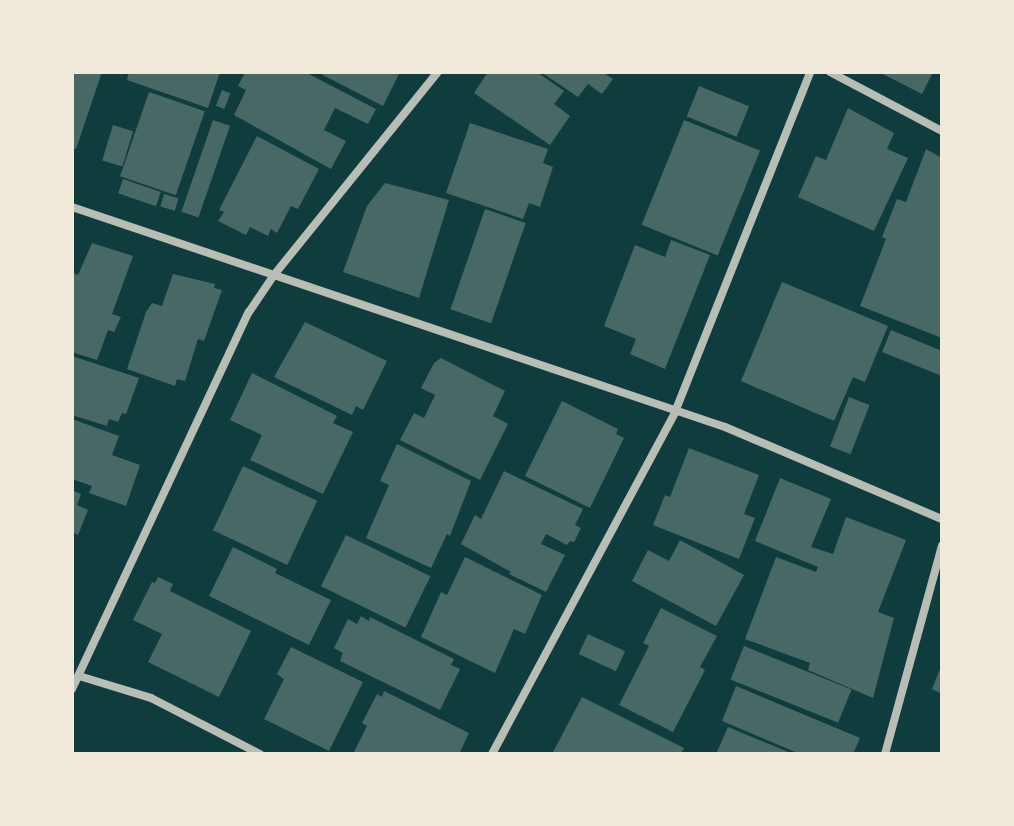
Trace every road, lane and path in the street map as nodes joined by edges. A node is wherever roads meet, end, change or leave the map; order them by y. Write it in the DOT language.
graph roads {
  1 [pos="438,72"];
  2 [pos="810,72"];
  3 [pos="830,72"];
  4 [pos="942,131"];
  5 [pos="72,207"];
  6 [pos="274,275"];
  7 [pos="675,412"];
  8 [pos="942,519"];
  9 [pos="942,546"];
  10 [pos="79,676"];
  11 [pos="72,689"];
  12 [pos="260,754"];
  13 [pos="492,754"];
  14 [pos="885,754"];
  1 -- 6 [label="street"];
  2 -- 7 [label="street"];
  3 -- 4 [label="street"];
  5 -- 6 [label="street"];
  6 -- 7 [label="street"];
  6 -- 10 [label="street"];
  7 -- 8 [label="street"];
  7 -- 13 [label="street"];
  9 -- 14 [label="street"];
  10 -- 11 [label="street"];
  10 -- 12 [label="street"];
}
